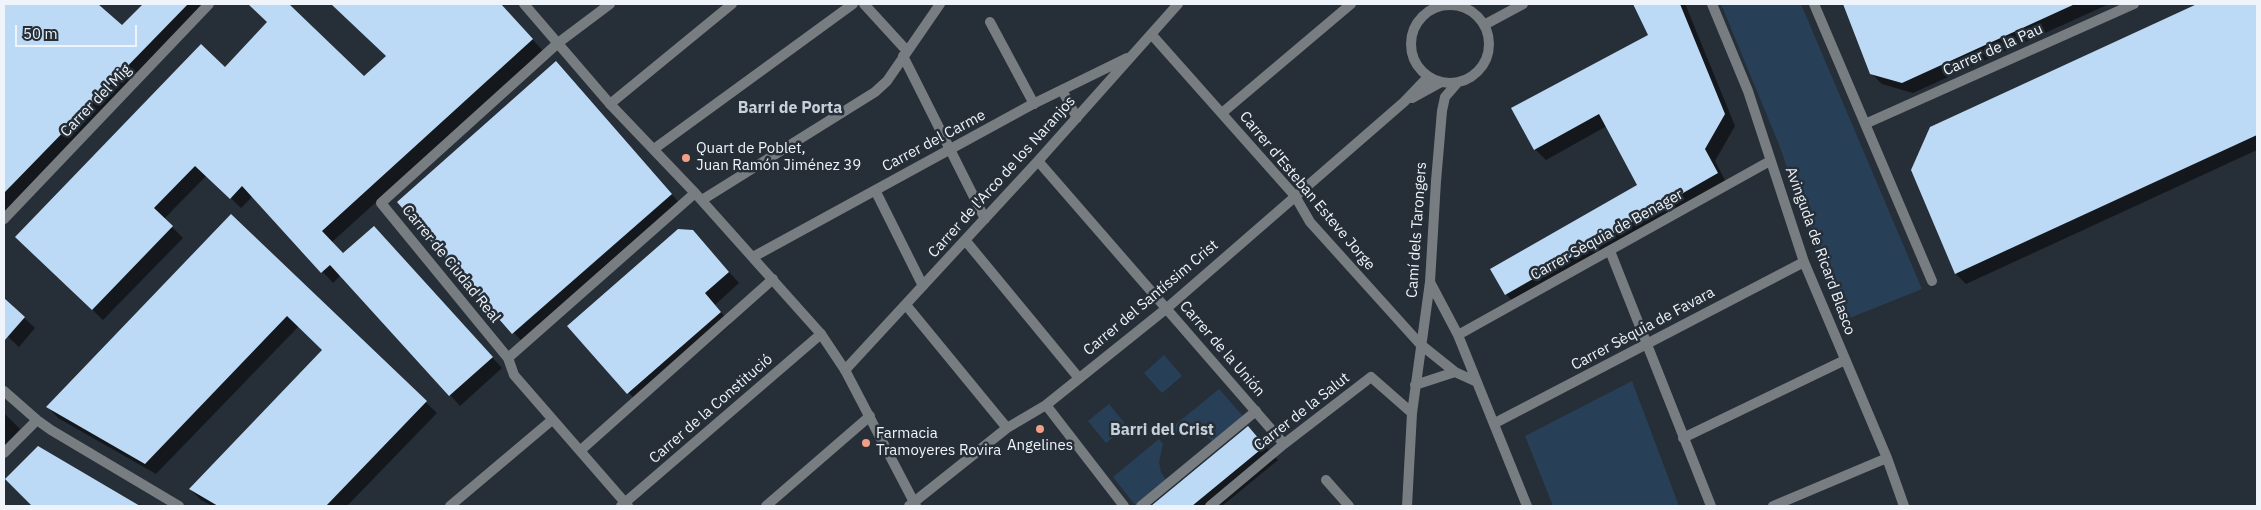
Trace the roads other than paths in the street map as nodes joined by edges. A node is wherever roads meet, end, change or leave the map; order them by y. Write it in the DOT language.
graph roads {
  1 [pos="209,4"];
  2 [pos="524,4"];
  3 [pos="610,4"];
  4 [pos="732,4"];
  5 [pos="853,4"];
  6 [pos="864,4"];
  7 [pos="940,4"];
  8 [pos="1178,4"];
  9 [pos="1351,4"];
  10 [pos="1523,4"];
  11 [pos="1712,4"];
  12 [pos="1814,4"];
  13 [pos="2134,4"];
  14 [pos="1433,6"];
  15 [pos="990,22"];
  16 [pos="1484,25"];
  17 [pos="1152,35"];
  18 [pos="558,43"];
  19 [pos="905,53"];
  20 [pos="1132,55"];
  21 [pos="1428,77"];
  22 [pos="1441,82"];
  23 [pos="1458,82"];
  24 [pos="1062,90"];
  25 [pos="1404,102"];
  26 [pos="610,104"];
  27 [pos="1034,104"];
  28 [pos="1222,113"];
  29 [pos="1077,118"];
  30 [pos="1865,124"];
  31 [pos="654,149"];
  32 [pos="950,149"];
  33 [pos="1038,161"];
  34 [pos="1770,161"];
  35 [pos="876,190"];
  36 [pos="1295,196"];
  37 [pos="698,197"];
  38 [pos="4,219"];
  39 [pos="985,219"];
  40 [pos="965,240"];
  41 [pos="1610,251"];
  42 [pos="752,257"];
  43 [pos="1804,262"];
  44 [pos="773,279"];
  45 [pos="1932,281"];
  46 [pos="1430,282"];
  47 [pos="923,286"];
  48 [pos="906,305"];
  49 [pos="1167,308"];
  50 [pos="821,334"];
  51 [pos="1458,335"];
  52 [pos="1420,344"];
  53 [pos="1646,344"];
  54 [pos="508,358"];
  55 [pos="1845,360"];
  56 [pos="845,370"];
  57 [pos="1455,372"];
  58 [pos="1078,377"];
  59 [pos="1477,382"];
  60 [pos="1415,385"];
  61 [pos="4,391"];
  62 [pos="1046,405"];
  63 [pos="1256,411"];
  64 [pos="1412,413"];
  65 [pos="870,416"];
  66 [pos="37,420"];
  67 [pos="552,420"];
  68 [pos="1495,424"];
  69 [pos="1007,428"];
  70 [pos="1682,438"];
  71 [pos="1284,444"];
  72 [pos="581,450"];
  73 [pos="4,453"];
  74 [pos="1887,458"];
  75 [pos="1326,480"];
  76 [pos="1217,504"];
  77 [pos="624,505"];
  78 [pos="913,505"];
  79 [pos="178,506"];
  80 [pos="450,506"];
  81 [pos="766,506"];
  82 [pos="1124,506"];
  83 [pos="1141,506"];
  84 [pos="1349,506"];
  85 [pos="1407,506"];
  86 [pos="1527,506"];
  87 [pos="1711,506"];
  88 [pos="1773,506"];
  89 [pos="1904,506"];
  1 -- 38 [label="street, Carrer del Mig"];
  2 -- 18 [label="street"];
  3 -- 18 [label="street"];
  4 -- 26 [label="street"];
  5 -- 31 [label="street"];
  6 -- 19 [label="street"];
  7 -- 19 [label="street"];
  8 -- 17 [label="street, Carrer de l'Arco de los Naranjos"];
  9 -- 28 [label="street, Carrer d'Esteban Esteve Jorge"];
  10 -- 16 [label="street"];
  11 -- 34 [label="street, Avinguda de Ricard Blasco"];
  12 -- 30 [label="street"];
  13 -- 30 [label="street, Carrer de la Pau"];
  14 -- 16 [label="street"];
  14 -- 21 [label="street"];
  15 -- 27 [label="street"];
  16 -- 23 [label="street"];
  17 -- 20 [label="street, Carrer de l'Arco de los Naranjos"];
  17 -- 28 [label="street, Carrer d'Esteban Esteve Jorge"];
  18 -- 26 [label="street"];
  18 -- 54 [label="street, Carrer de Ciudad Real"];
  19 -- 32 [label="street"];
  19 -- 37 [label="street"];
  20 -- 24 [label="street, Carrer del Carme"];
  20 -- 29 [label="street, Carrer de l'Arco de los Naranjos"];
  21 -- 22 [label="street"];
  21 -- 25 [label="street, Carrer del Santíssim Crist"];
  22 -- 23 [label="street"];
  22 -- 25 [label="street, Carrer del Santíssim Crist"];
  23 -- 46 [label="street, Camí dels Tarongers"];
  24 -- 27 [label="street, Carrer del Carme"];
  24 -- 29 [label="street"];
  25 -- 36 [label="street, Carrer del Santíssim Crist"];
  26 -- 31 [label="street"];
  27 -- 32 [label="street, Carrer del Carme"];
  28 -- 36 [label="street, Carrer d'Esteban Esteve Jorge"];
  29 -- 33 [label="street, Carrer de l'Arco de los Naranjos"];
  30 -- 45 [label="street"];
  31 -- 37 [label="street"];
  32 -- 35 [label="street, Carrer del Carme"];
  32 -- 39 [label="street"];
  33 -- 39 [label="street, Carrer de l'Arco de los Naranjos"];
  33 -- 49 [label="street, Carrer de la Unión"];
  34 -- 41 [label="street, Carrer Sèquia de Benager"];
  34 -- 43 [label="street, Avinguda de Ricard Blasco"];
  35 -- 42 [label="street, Carrer del Carme"];
  35 -- 47 [label="street"];
  36 -- 49 [label="street, Carrer del Santíssim Crist"];
  36 -- 52 [label="street, Carrer d'Esteban Esteve Jorge"];
  37 -- 42 [label="street"];
  37 -- 54 [label="street"];
  39 -- 40 [label="street, Carrer de l'Arco de los Naranjos"];
  40 -- 47 [label="street, Carrer de l'Arco de los Naranjos"];
  40 -- 58 [label="street"];
  41 -- 51 [label="street, Carrer Sèquia de Benager"];
  41 -- 53 [label="street"];
  42 -- 44 [label="street"];
  43 -- 53 [label="street, Carrer Sèquia de Favara"];
  43 -- 55 [label="street, Avinguda de Ricard Blasco"];
  44 -- 50 [label="street"];
  44 -- 72 [label="street"];
  46 -- 51 [label="street"];
  46 -- 52 [label="street, Camí dels Tarongers"];
  47 -- 48 [label="street, Carrer de l'Arco de los Naranjos"];
  48 -- 56 [label="street, Carrer de l'Arco de los Naranjos"];
  48 -- 69 [label="street"];
  49 -- 58 [label="street, Carrer del Santíssim Crist"];
  49 -- 63 [label="street, Carrer de la Unión"];
  50 -- 56 [label="street"];
  50 -- 77 [label="street, Carrer de la Constitució"];
  51 -- 59 [label="street"];
  52 -- 57 [label="street, Carrer d'Esteban Esteve Jorge"];
  52 -- 60 [label="street, Camí dels Tarongers"];
  53 -- 68 [label="street, Carrer Sèquia de Favara"];
  53 -- 70 [label="street"];
  54 -- 67 [label="street, Carrer de Ciudad Real"];
  55 -- 70 [label="street"];
  55 -- 74 [label="street, Avinguda de Ricard Blasco"];
  56 -- 65 [label="street"];
  57 -- 59 [label="street"];
  57 -- 60 [label="street"];
  58 -- 62 [label="street, Carrer del Santíssim Crist"];
  59 -- 68 [label="street"];
  60 -- 64 [label="street, Camí dels Tarongers"];
  61 -- 66 [label="street"];
  62 -- 69 [label="street, Carrer del Santíssim Crist"];
  62 -- 82 [label="street"];
  63 -- 71 [label="street, Carrer de la Unión"];
  63 -- 83 [label="street"];
  64 -- 71 [label="street, Carrer de la Salut"];
  64 -- 85 [label="street, Camí dels Tarongers"];
  65 -- 78 [label="street"];
  65 -- 81 [label="street"];
  66 -- 73 [label="street"];
  66 -- 79 [label="street"];
  67 -- 72 [label="street, Carrer de Ciudad Real"];
  67 -- 80 [label="street"];
  68 -- 86 [label="street"];
  69 -- 78 [label="street, Carrer del Santíssim Crist"];
  70 -- 87 [label="street"];
  71 -- 76 [label="street, Carrer de la Salut"];
  72 -- 77 [label="street, Carrer de Ciudad Real"];
  74 -- 88 [label="street"];
  74 -- 89 [label="street, Avinguda de Ricard Blasco"];
  75 -- 84 [label="street"];
}
